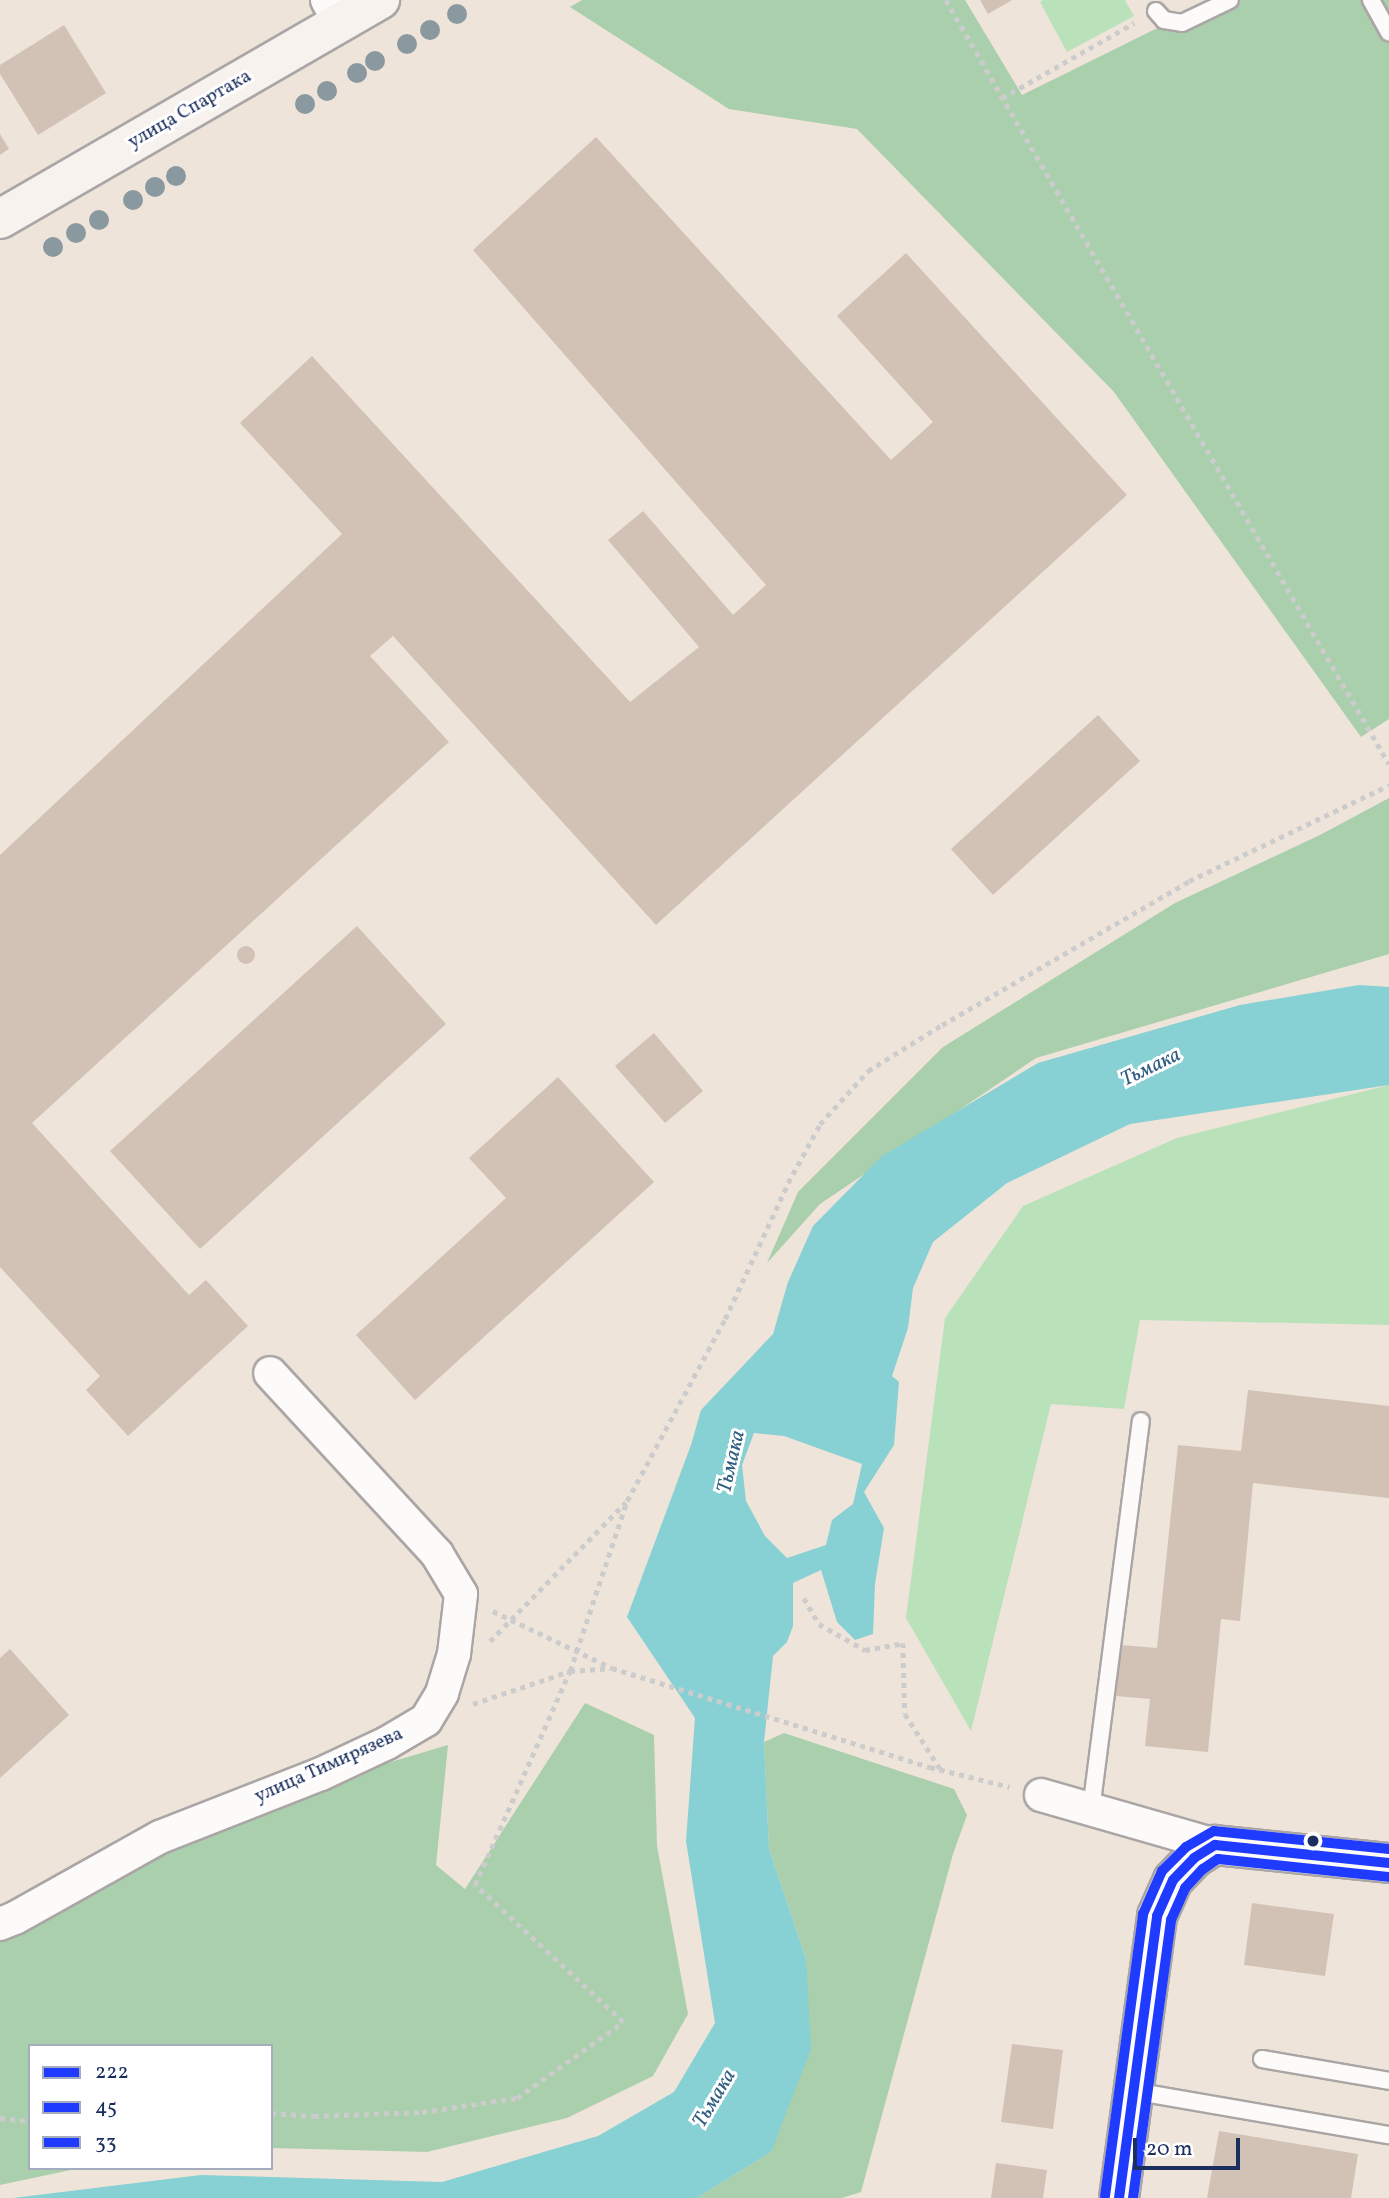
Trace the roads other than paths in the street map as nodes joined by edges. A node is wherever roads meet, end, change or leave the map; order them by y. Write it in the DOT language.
graph roads {
  1 [pos="380,0"];
  2 [pos="1230,0"];
  3 [pos="1371,0"];
  4 [pos="333,11"];
  5 [pos="1156,11"];
  6 [pos="1389,32"];
  7 [pos="0,219"];
  8 [pos="270,1373"];
  9 [pos="1141,1421"];
  10 [pos="1041,1795"];
  11 [pos="1091,1810"];
  12 [pos="1208,1849"];
  13 [pos="1389,1864"];
  14 [pos="0,1924"];
  15 [pos="1262,2059"];
  16 [pos="1389,2081"];
  17 [pos="1133,2091"];
  18 [pos="1389,2135"];
  19 [pos="1119,2198"];
  1 -- 4 [label="main road, улица Спартака"];
  2 -- 5 [label="lane"];
  3 -- 6 [label="lane"];
  4 -- 7 [label="main road, улица Спартака"];
  8 -- 14 [label="street, улица Тимирязева"];
  9 -- 11 [label="lane"];
  10 -- 11 [label="street"];
  11 -- 12 [label="street"];
  12 -- 13 [label="street"];
  12 -- 17 [label="street"];
  15 -- 16 [label="lane"];
  17 -- 18 [label="lane"];
  17 -- 19 [label="street"];
}
